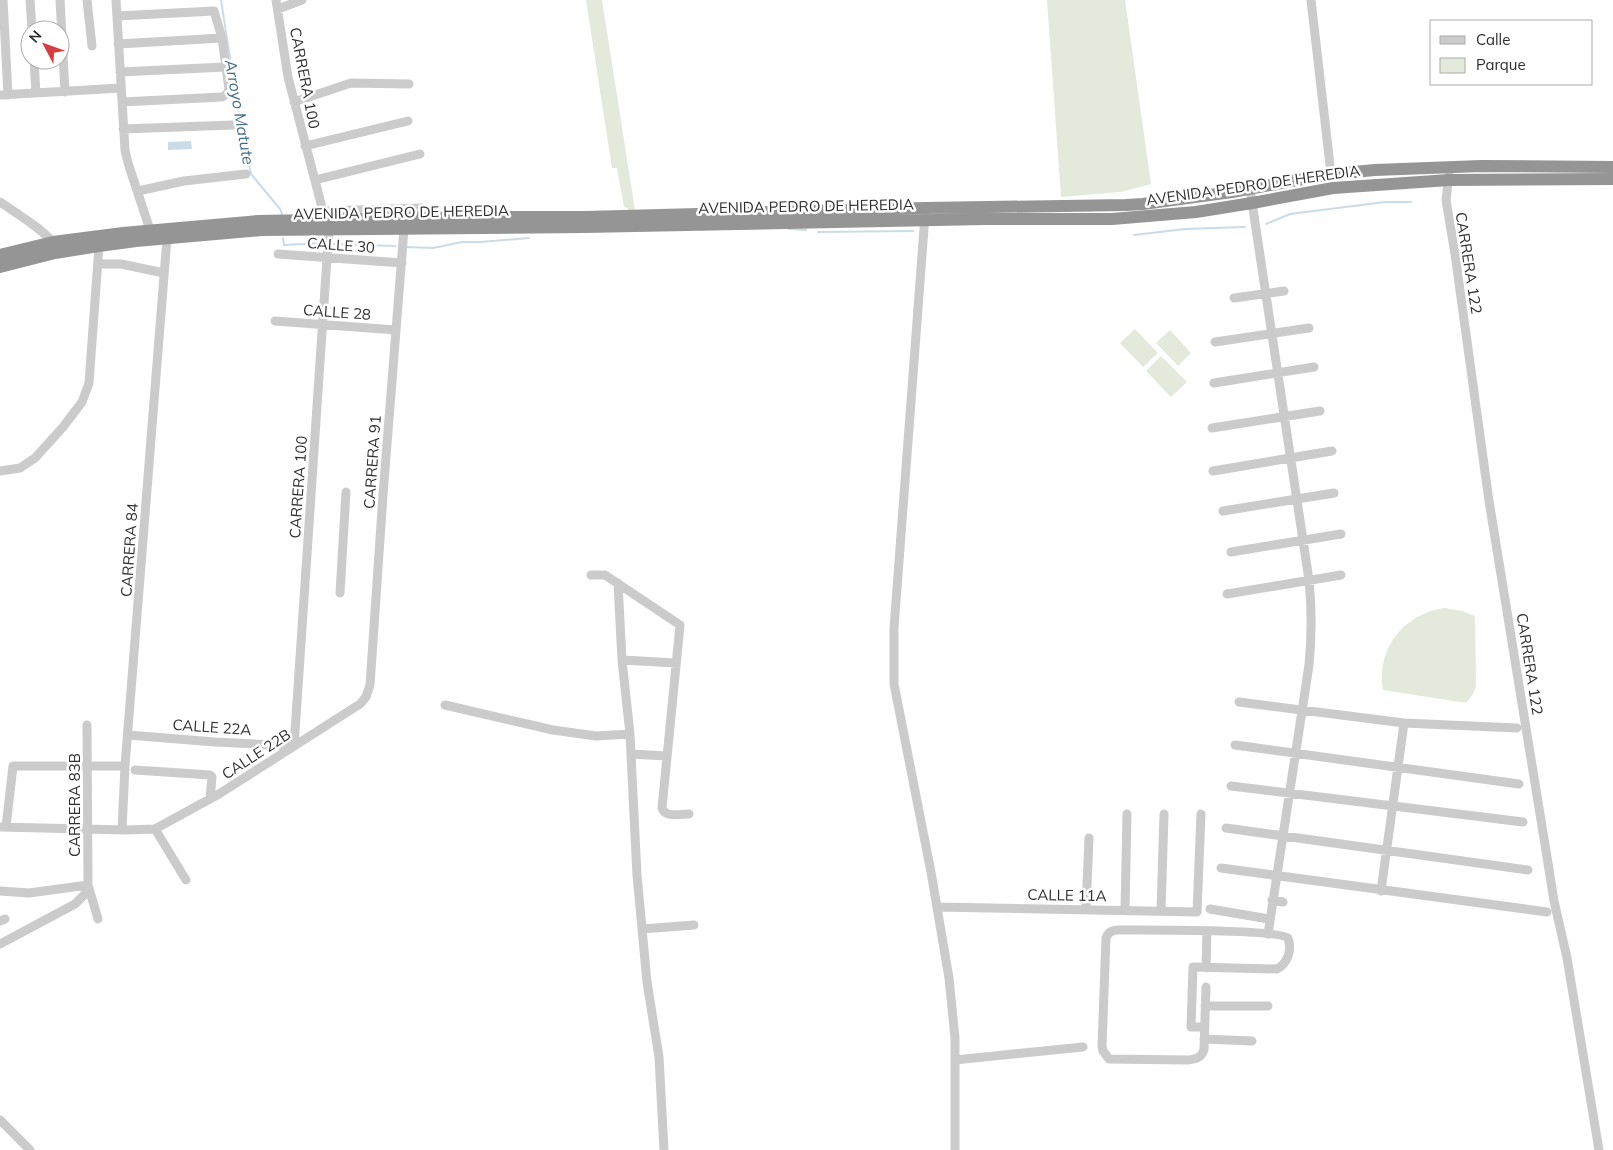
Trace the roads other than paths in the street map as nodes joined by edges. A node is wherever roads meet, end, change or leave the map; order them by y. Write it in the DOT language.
graph roads {
  1 [pos="3,0"];
  2 [pos="30,0"];
  3 [pos="60,0"];
  4 [pos="87,0"];
  5 [pos="116,0"];
  6 [pos="302,0"];
  7 [pos="1311,0"];
  8 [pos="277,4"];
  9 [pos="117,16"];
  10 [pos="31,20"];
  11 [pos="222,38"];
  12 [pos="118,44"];
  13 [pos="92,46"];
  14 [pos="225,67"];
  15 [pos="35,70"];
  16 [pos="120,72"];
  17 [pos="409,84"];
  18 [pos="121,88"];
  19 [pos="65,92"];
  20 [pos="36,93"];
  21 [pos="4,95"];
  22 [pos="122,102"];
  23 [pos="294,102"];
  24 [pos="408,120"];
  25 [pos="234,125"];
  26 [pos="124,130"];
  27 [pos="305,146"];
  28 [pos="420,154"];
  29 [pos="1448,167"];
  30 [pos="1613,167"];
  31 [pos="246,174"];
  32 [pos="1331,174"];
  33 [pos="1613,179"];
  34 [pos="315,180"];
  35 [pos="1449,180"];
  36 [pos="1250,189"];
  37 [pos="138,191"];
  38 [pos="0,202"];
  39 [pos="1252,203"];
  40 [pos="422,208"];
  41 [pos="925,214"];
  42 [pos="326,220"];
  43 [pos="404,229"];
  44 [pos="150,230"];
  45 [pos="167,238"];
  46 [pos="99,246"];
  47 [pos="54,248"];
  48 [pos="278,254"];
  49 [pos="0,255"];
  50 [pos="327,257"];
  51 [pos="402,263"];
  52 [pos="98,264"];
  53 [pos="0,267"];
  54 [pos="164,273"];
  55 [pos="1284,291"];
  56 [pos="1266,294"];
  57 [pos="1234,298"];
  58 [pos="275,321"];
  59 [pos="322,325"];
  60 [pos="1309,328"];
  61 [pos="396,330"];
  62 [pos="1272,334"];
  63 [pos="1216,342"];
  64 [pos="1314,368"];
  65 [pos="1278,373"];
  66 [pos="1214,383"];
  67 [pos="1320,411"];
  68 [pos="1284,416"];
  69 [pos="1212,428"];
  70 [pos="1332,451"];
  71 [pos="1290,459"];
  72 [pos="0,471"];
  73 [pos="1213,471"];
  74 [pos="346,492"];
  75 [pos="1334,493"];
  76 [pos="1296,499"];
  77 [pos="1223,511"];
  78 [pos="1341,534"];
  79 [pos="1303,539"];
  80 [pos="1230,552"];
  81 [pos="591,575"];
  82 [pos="1341,575"];
  83 [pos="1309,580"];
  84 [pos="618,583"];
  85 [pos="340,593"];
  86 [pos="1227,594"];
  87 [pos="622,660"];
  88 [pos="676,663"];
  89 [pos="366,697"];
  90 [pos="1239,702"];
  91 [pos="445,705"];
  92 [pos="1302,709"];
  93 [pos="1404,723"];
  94 [pos="87,725"];
  95 [pos="1517,728"];
  96 [pos="630,734"];
  97 [pos="128,735"];
  98 [pos="1235,745"];
  99 [pos="294,746"];
  100 [pos="1295,753"];
  101 [pos="631,754"];
  102 [pos="666,756"];
  103 [pos="126,766"];
  104 [pos="87,767"];
  105 [pos="1398,767"];
  106 [pos="135,770"];
  107 [pos="1519,784"];
  108 [pos="1231,786"];
  109 [pos="1289,794"];
  110 [pos="210,799"];
  111 [pos="1393,806"];
  112 [pos="689,814"];
  113 [pos="1127,814"];
  114 [pos="1164,814"];
  115 [pos="1201,814"];
  116 [pos="1523,822"];
  117 [pos="3,827"];
  118 [pos="88,828"];
  119 [pos="1226,828"];
  120 [pos="155,829"];
  121 [pos="122,830"];
  122 [pos="1282,836"];
  123 [pos="1089,838"];
  124 [pos="1386,850"];
  125 [pos="1221,868"];
  126 [pos="1528,870"];
  127 [pos="1276,876"];
  128 [pos="186,880"];
  129 [pos="88,885"];
  130 [pos="1381,891"];
  131 [pos="0,892"];
  132 [pos="1272,900"];
  133 [pos="1283,902"];
  134 [pos="937,907"];
  135 [pos="1086,909"];
  136 [pos="1210,909"];
  137 [pos="1125,910"];
  138 [pos="1161,911"];
  139 [pos="1547,912"];
  140 [pos="98,919"];
  141 [pos="1269,919"];
  142 [pos="694,925"];
  143 [pos="642,929"];
  144 [pos="1207,931"];
  145 [pos="1268,934"];
  146 [pos="0,944"];
  147 [pos="1206,968"];
  148 [pos="1206,987"];
  149 [pos="1205,1006"];
  150 [pos="1268,1006"];
  151 [pos="1204,1027"];
  152 [pos="1204,1039"];
  153 [pos="1252,1041"];
  154 [pos="1083,1047"];
  155 [pos="955,1060"];
  156 [pos="0,1120"];
  157 [pos="30,1150"];
  158 [pos="664,1150"];
  159 [pos="955,1150"];
  160 [pos="1599,1150"];
  1 -- 21 [label="street"];
  2 -- 10 [label="street"];
  3 -- 19 [label="street"];
  4 -- 13 [label="street"];
  5 -- 9 [label="street"];
  6 -- 8 [label="street"];
  7 -- 32 [label="street"];
  8 -- 23 [label="street, CARRERA 100"];
  9 -- 11 [label="street"];
  9 -- 12 [label="street"];
  11 -- 12 [label="street"];
  11 -- 14 [label="street"];
  12 -- 16 [label="street"];
  14 -- 16 [label="street"];
  14 -- 22 [label="street"];
  15 -- 20 [label="street"];
  16 -- 18 [label="street"];
  17 -- 23 [label="street"];
  18 -- 19 [label="street"];
  18 -- 22 [label="street"];
  19 -- 20 [label="street"];
  20 -- 21 [label="street"];
  22 -- 26 [label="street"];
  23 -- 27 [label="street, CARRERA 100"];
  24 -- 27 [label="street"];
  25 -- 26 [label="street"];
  26 -- 37 [label="street"];
  27 -- 34 [label="street, CARRERA 100"];
  28 -- 34 [label="street"];
  29 -- 30 [label="highway, AVENIDA PEDRO DE HEREDIA"];
  29 -- 32 [label="highway, AVENIDA PEDRO DE HEREDIA"];
  29 -- 35 [label="street, CARRERA 122"];
  31 -- 37 [label="street"];
  32 -- 36 [label="highway, AVENIDA PEDRO DE HEREDIA"];
  33 -- 35 [label="highway, AVENIDA PEDRO DE HEREDIA"];
  34 -- 42 [label="street, CARRERA 100"];
  35 -- 39 [label="highway, AVENIDA PEDRO DE HEREDIA"];
  35 -- 160 [label="street, CARRERA 122"];
  36 -- 39 [label="street"];
  36 -- 41 [label="highway, AVENIDA PEDRO DE HEREDIA"];
  37 -- 44 [label="street"];
  38 -- 47 [label="street"];
  39 -- 41 [label="highway, AVENIDA PEDRO DE HEREDIA"];
  39 -- 56 [label="street"];
  40 -- 42 [label="street"];
  41 -- 42 [label="highway, AVENIDA PEDRO DE HEREDIA"];
  41 -- 43 [label="highway, AVENIDA PEDRO DE HEREDIA"];
  41 -- 134 [label="street"];
  42 -- 43 [label="highway, AVENIDA PEDRO DE HEREDIA"];
  42 -- 44 [label="highway, AVENIDA PEDRO DE HEREDIA"];
  42 -- 45 [label="highway, AVENIDA PEDRO DE HEREDIA"];
  42 -- 50 [label="street, CARRERA 100"];
  43 -- 51 [label="street, CARRERA 91"];
  44 -- 47 [label="highway, AVENIDA PEDRO DE HEREDIA"];
  45 -- 46 [label="highway, AVENIDA PEDRO DE HEREDIA"];
  45 -- 54 [label="street, CARRERA 84"];
  46 -- 47 [label="highway, AVENIDA PEDRO DE HEREDIA"];
  46 -- 52 [label="street"];
  47 -- 49 [label="highway, AVENIDA PEDRO DE HEREDIA"];
  47 -- 53 [label="highway, AVENIDA PEDRO DE HEREDIA"];
  48 -- 50 [label="street, CALLE 30"];
  50 -- 51 [label="street, CALLE 30"];
  50 -- 59 [label="street, CARRERA 100"];
  51 -- 61 [label="street, CARRERA 91"];
  52 -- 54 [label="street"];
  52 -- 72 [label="street"];
  54 -- 97 [label="street, CARRERA 84"];
  55 -- 56 [label="street"];
  56 -- 57 [label="street"];
  56 -- 62 [label="street"];
  58 -- 59 [label="street, CALLE 28"];
  59 -- 61 [label="street, CALLE 28"];
  59 -- 99 [label="street, CARRERA 100"];
  60 -- 62 [label="street"];
  61 -- 89 [label="street, CARRERA 91"];
  62 -- 63 [label="street"];
  62 -- 65 [label="street"];
  64 -- 65 [label="street"];
  65 -- 66 [label="street"];
  65 -- 68 [label="street"];
  67 -- 68 [label="street"];
  68 -- 69 [label="street"];
  68 -- 71 [label="street"];
  70 -- 71 [label="street"];
  71 -- 73 [label="street"];
  71 -- 76 [label="street"];
  74 -- 85 [label="street"];
  75 -- 76 [label="street"];
  76 -- 77 [label="street"];
  76 -- 79 [label="street"];
  78 -- 79 [label="street"];
  79 -- 80 [label="street"];
  79 -- 83 [label="street"];
  81 -- 84 [label="street"];
  82 -- 83 [label="street"];
  83 -- 86 [label="street"];
  83 -- 92 [label="street"];
  84 -- 87 [label="street"];
  84 -- 88 [label="street"];
  87 -- 88 [label="street"];
  87 -- 96 [label="street"];
  88 -- 102 [label="street"];
  89 -- 99 [label="street, CALLE 22B"];
  90 -- 92 [label="street"];
  91 -- 96 [label="street"];
  92 -- 93 [label="street"];
  92 -- 100 [label="street"];
  93 -- 95 [label="street"];
  93 -- 105 [label="street"];
  94 -- 104 [label="street, CARRERA 83B"];
  96 -- 101 [label="street"];
  97 -- 99 [label="street, CALLE 22A"];
  97 -- 103 [label="street, CARRERA 84"];
  98 -- 100 [label="street"];
  99 -- 110 [label="street, CALLE 22B"];
  100 -- 105 [label="street"];
  100 -- 109 [label="street"];
  101 -- 102 [label="street"];
  101 -- 143 [label="street"];
  102 -- 112 [label="street"];
  103 -- 104 [label="street"];
  103 -- 121 [label="street, CARRERA 84"];
  104 -- 117 [label="street"];
  104 -- 118 [label="street, CARRERA 83B"];
  105 -- 107 [label="street"];
  105 -- 111 [label="street"];
  106 -- 110 [label="street"];
  108 -- 109 [label="street"];
  109 -- 111 [label="street"];
  109 -- 122 [label="street"];
  110 -- 120 [label="street, CALLE 22B"];
  111 -- 116 [label="street"];
  111 -- 124 [label="street"];
  113 -- 137 [label="street"];
  114 -- 138 [label="street"];
  115 -- 138 [label="street, CALLE 11A"];
  117 -- 118 [label="street"];
  118 -- 121 [label="street"];
  118 -- 129 [label="street, CARRERA 83B"];
  119 -- 122 [label="street"];
  120 -- 121 [label="street"];
  120 -- 128 [label="street"];
  122 -- 124 [label="street"];
  122 -- 127 [label="street"];
  123 -- 135 [label="street"];
  124 -- 126 [label="street"];
  124 -- 130 [label="street"];
  125 -- 127 [label="street"];
  127 -- 130 [label="street"];
  127 -- 132 [label="street"];
  129 -- 131 [label="street"];
  129 -- 140 [label="street, CARRERA 83B"];
  129 -- 146 [label="street"];
  130 -- 139 [label="street"];
  132 -- 133 [label="street"];
  132 -- 141 [label="street"];
  134 -- 135 [label="street, CALLE 11A"];
  134 -- 155 [label="street"];
  135 -- 137 [label="street, CALLE 11A"];
  136 -- 141 [label="street"];
  137 -- 138 [label="street, CALLE 11A"];
  141 -- 145 [label="street"];
  142 -- 143 [label="street"];
  143 -- 158 [label="street"];
  144 -- 145 [label="street"];
  144 -- 147 [label="street"];
  144 -- 152 [label="street"];
  145 -- 147 [label="street"];
  147 -- 151 [label="street"];
  148 -- 149 [label="street"];
  149 -- 150 [label="street"];
  149 -- 151 [label="street"];
  151 -- 152 [label="street"];
  152 -- 153 [label="street"];
  154 -- 155 [label="street"];
  155 -- 159 [label="street"];
  156 -- 157 [label="street"];
}
